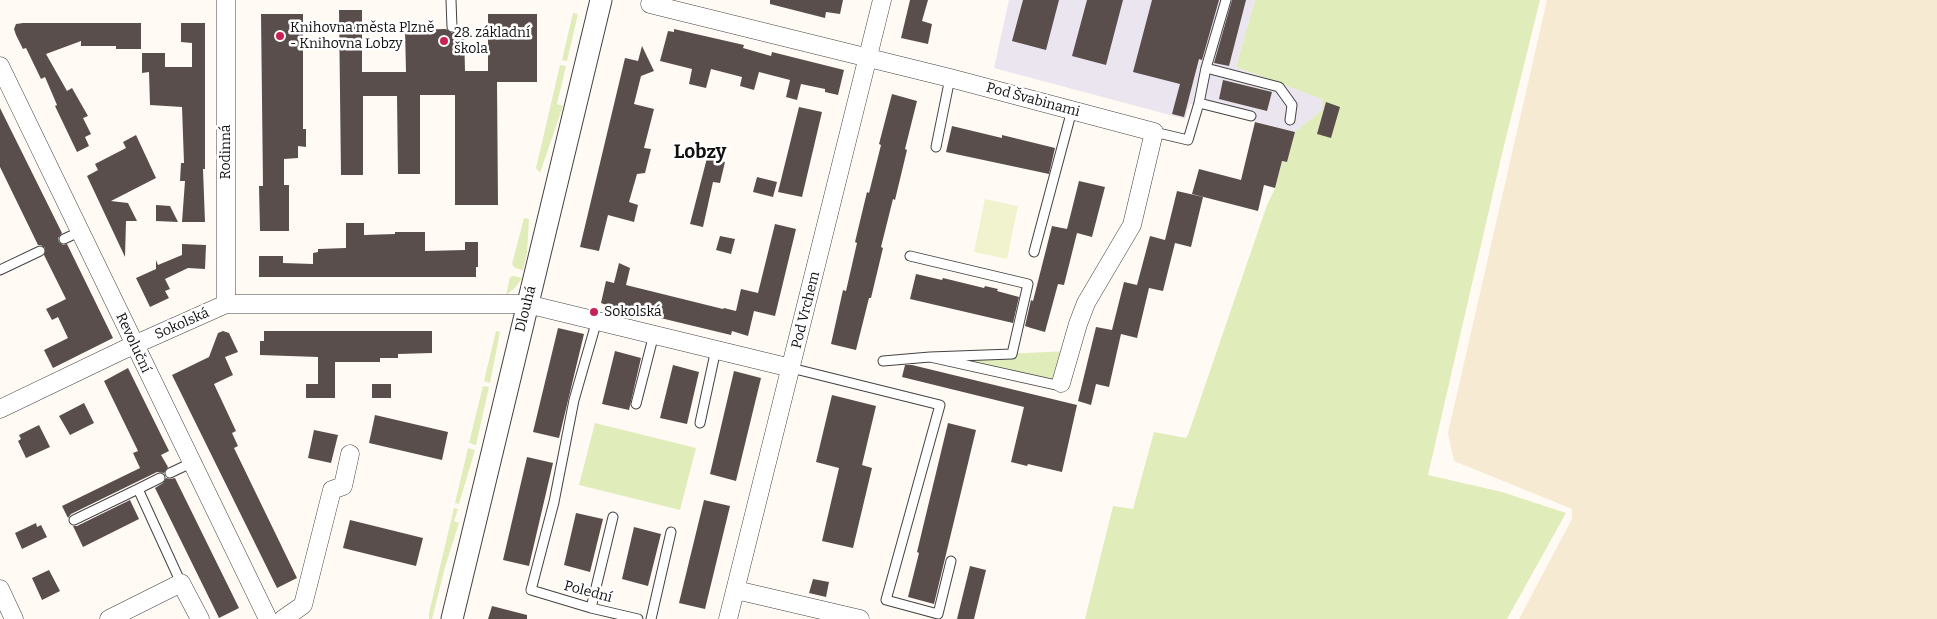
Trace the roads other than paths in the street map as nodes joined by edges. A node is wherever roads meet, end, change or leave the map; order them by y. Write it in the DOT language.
graph roads {
  1 [pos="226,0"];
  2 [pos="452,0"];
  3 [pos="601,0"];
  4 [pos="882,0"];
  5 [pos="1226,0"];
  6 [pos="650,4"];
  7 [pos="452,27"];
  8 [pos="868,58"];
  9 [pos="0,66"];
  10 [pos="1206,68"];
  11 [pos="950,78"];
  12 [pos="1199,103"];
  13 [pos="1072,110"];
  14 [pos="1252,116"];
  15 [pos="1290,120"];
  16 [pos="1154,132"];
  17 [pos="936,147"];
  18 [pos="81,231"];
  19 [pos="64,239"];
  20 [pos="40,251"];
  21 [pos="1034,252"];
  22 [pos="910,256"];
  23 [pos="0,270"];
  24 [pos="226,304"];
  25 [pos="527,304"];
  26 [pos="597,320"];
  27 [pos="654,334"];
  28 [pos="134,345"];
  29 [pos="716,349"];
  30 [pos="930,357"];
  31 [pos="883,361"];
  32 [pos="791,368"];
  33 [pos="1061,382"];
  34 [pos="636,404"];
  35 [pos="0,409"];
  36 [pos="700,423"];
  37 [pos="350,454"];
  38 [pos="191,463"];
  39 [pos="170,473"];
  40 [pos="160,478"];
  41 [pos="138,489"];
  42 [pos="613,517"];
  43 [pos="74,520"];
  44 [pos="670,532"];
  45 [pos="951,561"];
  46 [pos="181,583"];
  47 [pos="0,589"];
  48 [pos="736,590"];
  49 [pos="591,608"];
  50 [pos="14,619"];
  51 [pos="109,619"];
  52 [pos="200,619"];
  53 [pos="268,619"];
  54 [pos="283,619"];
  55 [pos="452,619"];
  56 [pos="638,619"];
  57 [pos="651,619"];
  58 [pos="728,619"];
  59 [pos="860,619"];
  1 -- 24 [label="street, Rodinná"];
  2 -- 7 [label="lane"];
  3 -- 25 [label="street, Dlouhá"];
  4 -- 8 [label="street, Pod Vrchem"];
  5 -- 10 [label="lane"];
  6 -- 8 [label="street, Pod Švabinami"];
  8 -- 11 [label="street, Pod Švabinami"];
  8 -- 32 [label="street, Pod Vrchem"];
  9 -- 18 [label="street, Revoluční"];
  10 -- 12 [label="lane"];
  10 -- 15 [label="lane"];
  11 -- 13 [label="street, Pod Švabinami"];
  11 -- 17 [label="lane"];
  12 -- 14 [label="lane"];
  12 -- 16 [label="lane"];
  13 -- 16 [label="street, Pod Švabinami"];
  13 -- 21 [label="lane"];
  16 -- 33 [label="street"];
  18 -- 19 [label="lane"];
  18 -- 28 [label="street, Revoluční"];
  20 -- 23 [label="lane"];
  22 -- 30 [label="lane"];
  24 -- 25 [label="street, Sokolská"];
  24 -- 28 [label="street, Sokolská"];
  25 -- 26 [label="street, Sokolská"];
  25 -- 55 [label="street, Dlouhá"];
  26 -- 27 [label="street, Sokolská"];
  26 -- 49 [label="lane, Polední"];
  27 -- 29 [label="street, Sokolská"];
  27 -- 34 [label="lane"];
  28 -- 35 [label="street, Sokolská"];
  28 -- 38 [label="street, Revoluční"];
  29 -- 32 [label="street, Sokolská"];
  29 -- 36 [label="lane"];
  30 -- 31 [label="lane"];
  30 -- 33 [label="lane"];
  32 -- 45 [label="lane"];
  32 -- 48 [label="street, Pod Vrchem"];
  37 -- 54 [label="street"];
  38 -- 39 [label="lane"];
  38 -- 53 [label="street, Revoluční"];
  40 -- 41 [label="lane"];
  41 -- 43 [label="lane"];
  41 -- 46 [label="lane"];
  42 -- 49 [label="lane"];
  44 -- 57 [label="lane"];
  46 -- 51 [label="street"];
  46 -- 52 [label="street"];
  47 -- 50 [label="street"];
  48 -- 58 [label="street, Pod Vrchem"];
  48 -- 59 [label="street"];
  49 -- 56 [label="lane, Polední"];
}
